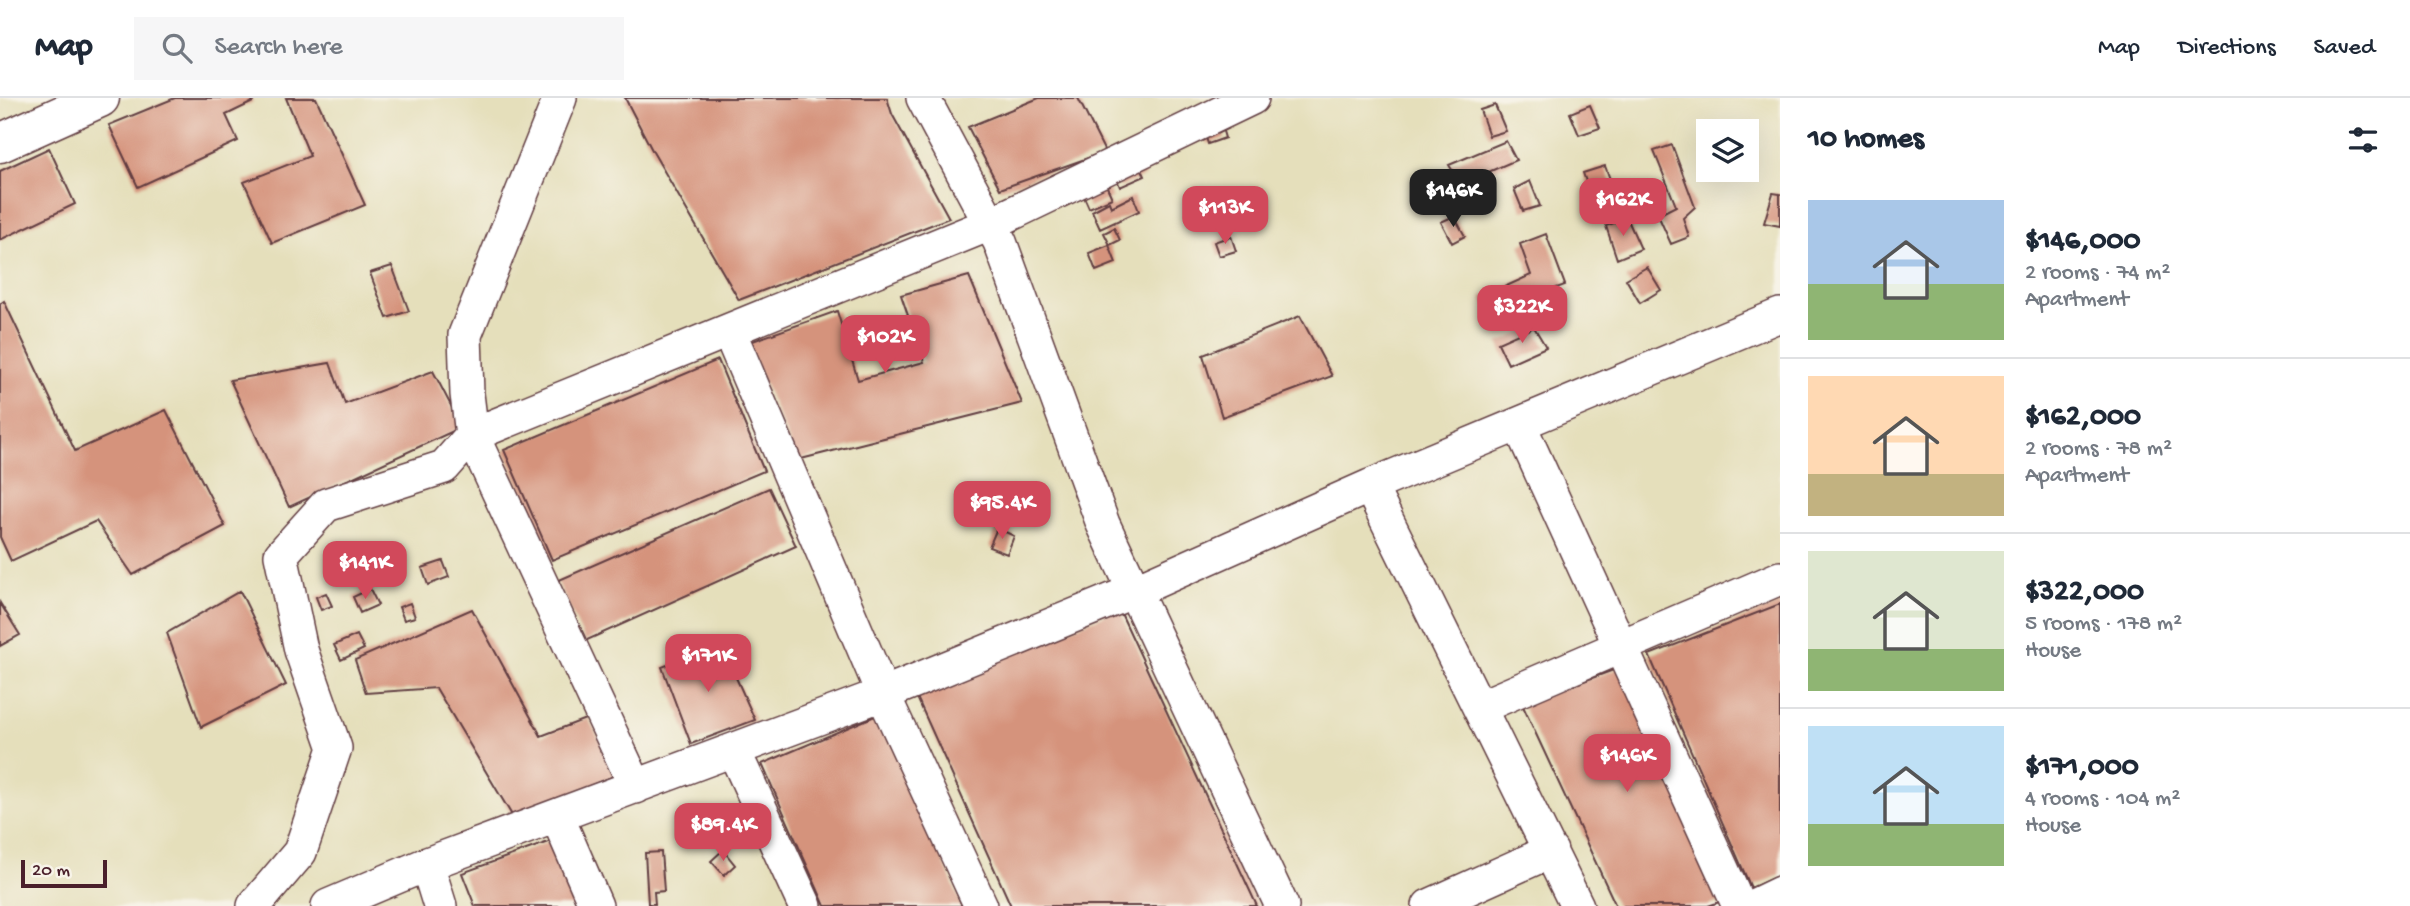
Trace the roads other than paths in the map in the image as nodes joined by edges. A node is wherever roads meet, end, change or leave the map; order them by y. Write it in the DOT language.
graph roads {
  1 [pos="100,98"];
  2 [pos="560,98"];
  3 [pos="923,98"];
  4 [pos="1252,98"];
  5 [pos="0,143"];
  6 [pos="990,224"];
  7 [pos="1780,315"];
  8 [pos="729,331"];
  9 [pos="1519,424"];
  10 [pos="472,435"];
  11 [pos="1370,486"];
  12 [pos="1780,579"];
  13 [pos="1134,591"];
  14 [pos="1620,647"];
  15 [pos="883,694"];
  16 [pos="1479,707"];
  17 [pos="734,751"];
  18 [pos="636,786"];
  19 [pos="557,816"];
  20 [pos="1551,851"];
  21 [pos="427,864"];
  22 [pos="1780,893"];
  23 [pos="254,906"];
  24 [pos="328,906"];
  25 [pos="440,906"];
  26 [pos="596,906"];
  27 [pos="805,906"];
  28 [pos="981,906"];
  29 [pos="1282,906"];
  30 [pos="1429,906"];
  31 [pos="1577,906"];
  32 [pos="1739,906"];
  33 [pos="1753,906"];
  1 -- 5 [label="street"];
  2 -- 10 [label="street"];
  3 -- 6 [label="street"];
  4 -- 6 [label="street"];
  6 -- 8 [label="street"];
  6 -- 13 [label="street"];
  7 -- 9 [label="street"];
  8 -- 10 [label="street"];
  8 -- 15 [label="street"];
  9 -- 11 [label="street"];
  9 -- 14 [label="street"];
  10 -- 18 [label="street"];
  10 -- 23 [label="street"];
  11 -- 13 [label="street"];
  11 -- 16 [label="street"];
  12 -- 14 [label="street"];
  13 -- 15 [label="street"];
  13 -- 29 [label="street"];
  14 -- 16 [label="street"];
  14 -- 32 [label="street"];
  15 -- 17 [label="street"];
  15 -- 28 [label="street"];
  16 -- 20 [label="street"];
  17 -- 18 [label="street"];
  17 -- 27 [label="street"];
  18 -- 19 [label="street"];
  19 -- 21 [label="street"];
  19 -- 26 [label="street"];
  20 -- 30 [label="street"];
  20 -- 31 [label="street"];
  21 -- 24 [label="street"];
  21 -- 25 [label="street"];
  22 -- 33 [label="street"];
}
